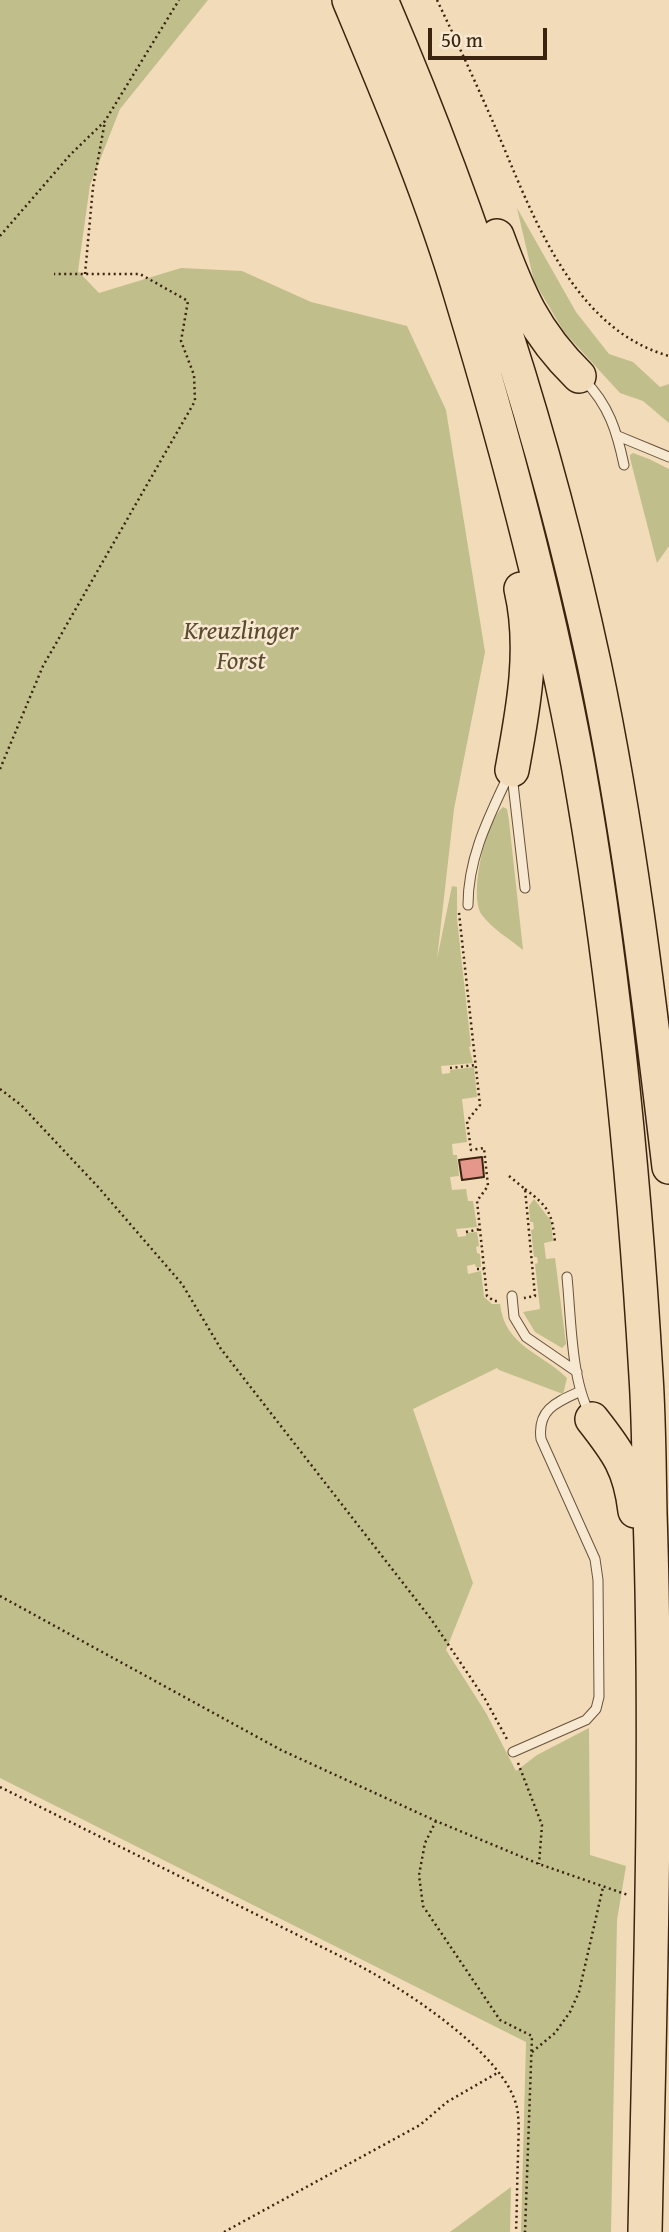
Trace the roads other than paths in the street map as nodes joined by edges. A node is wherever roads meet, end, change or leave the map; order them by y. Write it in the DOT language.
graph roads {
  1 [pos="349,0"];
  2 [pos="381,0"];
  3 [pos="445,154"];
  4 [pos="579,376"];
  5 [pos="618,436"];
  6 [pos="669,457"];
  7 [pos="624,465"];
  8 [pos="525,524"];
  9 [pos="512,770"];
  10 [pos="525,888"];
  11 [pos="468,905"];
  12 [pos="669,1167"];
  13 [pos="567,1277"];
  14 [pos="512,1297"];
  15 [pos="577,1372"];
  16 [pos="587,1405"];
  17 [pos="654,1606"];
  18 [pos="513,1752"];
  19 [pos="645,2232"];
  1 -- 8 [label="highway"];
  2 -- 3 [label="highway"];
  3 -- 4 [label="highway"];
  3 -- 12 [label="highway"];
  4 -- 5 [label="lane"];
  5 -- 6 [label="lane"];
  5 -- 7 [label="lane"];
  8 -- 9 [label="highway"];
  8 -- 17 [label="highway"];
  9 -- 10 [label="lane"];
  9 -- 11 [label="lane"];
  13 -- 15 [label="lane"];
  14 -- 15 [label="lane"];
  15 -- 16 [label="lane"];
  16 -- 17 [label="highway"];
  16 -- 18 [label="lane"];
  17 -- 19 [label="highway"];
}
